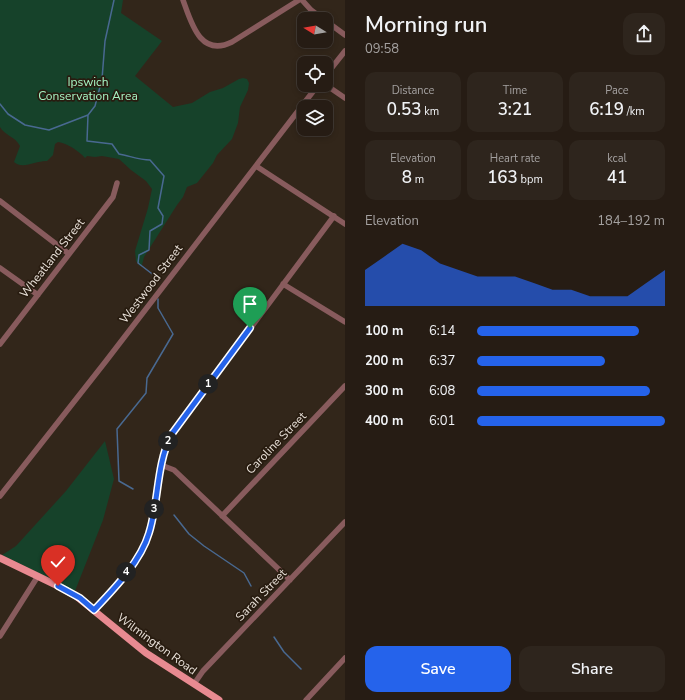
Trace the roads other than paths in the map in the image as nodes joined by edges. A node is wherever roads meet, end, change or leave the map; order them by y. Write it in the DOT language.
graph roads {
  1 [pos="183,0"];
  2 [pos="300,0"];
  3 [pos="314,12"];
  4 [pos="333,26"];
  5 [pos="345,35"];
  6 [pos="345,51"];
  7 [pos="333,66"];
  8 [pos="333,90"];
  9 [pos="313,92"];
  10 [pos="345,98"];
  11 [pos="256,166"];
  12 [pos="117,183"];
  13 [pos="0,201"];
  14 [pos="334,216"];
  15 [pos="345,224"];
  16 [pos="70,254"];
  17 [pos="0,268"];
  18 [pos="283,284"];
  19 [pos="38,295"];
  20 [pos="345,322"];
  21 [pos="0,344"];
  22 [pos="345,386"];
  23 [pos="161,465"];
  24 [pos="0,496"];
  25 [pos="222,516"];
  26 [pos="345,522"];
  27 [pos="0,558"];
  28 [pos="38,576"];
  29 [pos="290,580"];
  30 [pos="94,610"];
  31 [pos="0,636"];
  32 [pos="345,658"];
  33 [pos="194,684"];
  34 [pos="219,700"];
  35 [pos="306,700"];
  1 -- 2 [label="street"];
  2 -- 3 [label="street"];
  4 -- 5 [label="street"];
  6 -- 7 [label="street"];
  8 -- 10 [label="street"];
  9 -- 11 [label="street, Westwood Street"];
  11 -- 14 [label="street"];
  11 -- 24 [label="street, Westwood Street"];
  12 -- 16 [label="street, Wheatland Street"];
  13 -- 16 [label="street"];
  14 -- 15 [label="street"];
  14 -- 18 [label="street"];
  16 -- 19 [label="street, Wheatland Street"];
  17 -- 19 [label="street"];
  18 -- 20 [label="street"];
  18 -- 23 [label="street"];
  19 -- 21 [label="street, Wheatland Street"];
  22 -- 25 [label="street, Caroline Street"];
  23 -- 25 [label="street"];
  23 -- 30 [label="street"];
  25 -- 29 [label="street"];
  26 -- 29 [label="street, Sarah Street"];
  27 -- 28 [label="main road, Wilmington Road"];
  28 -- 30 [label="main road, Wilmington Road"];
  28 -- 31 [label="street"];
  29 -- 33 [label="street, Sarah Street"];
  30 -- 33 [label="main road, Wilmington Road"];
  32 -- 35 [label="street"];
  33 -- 34 [label="main road, Wilmington Road"];
}
